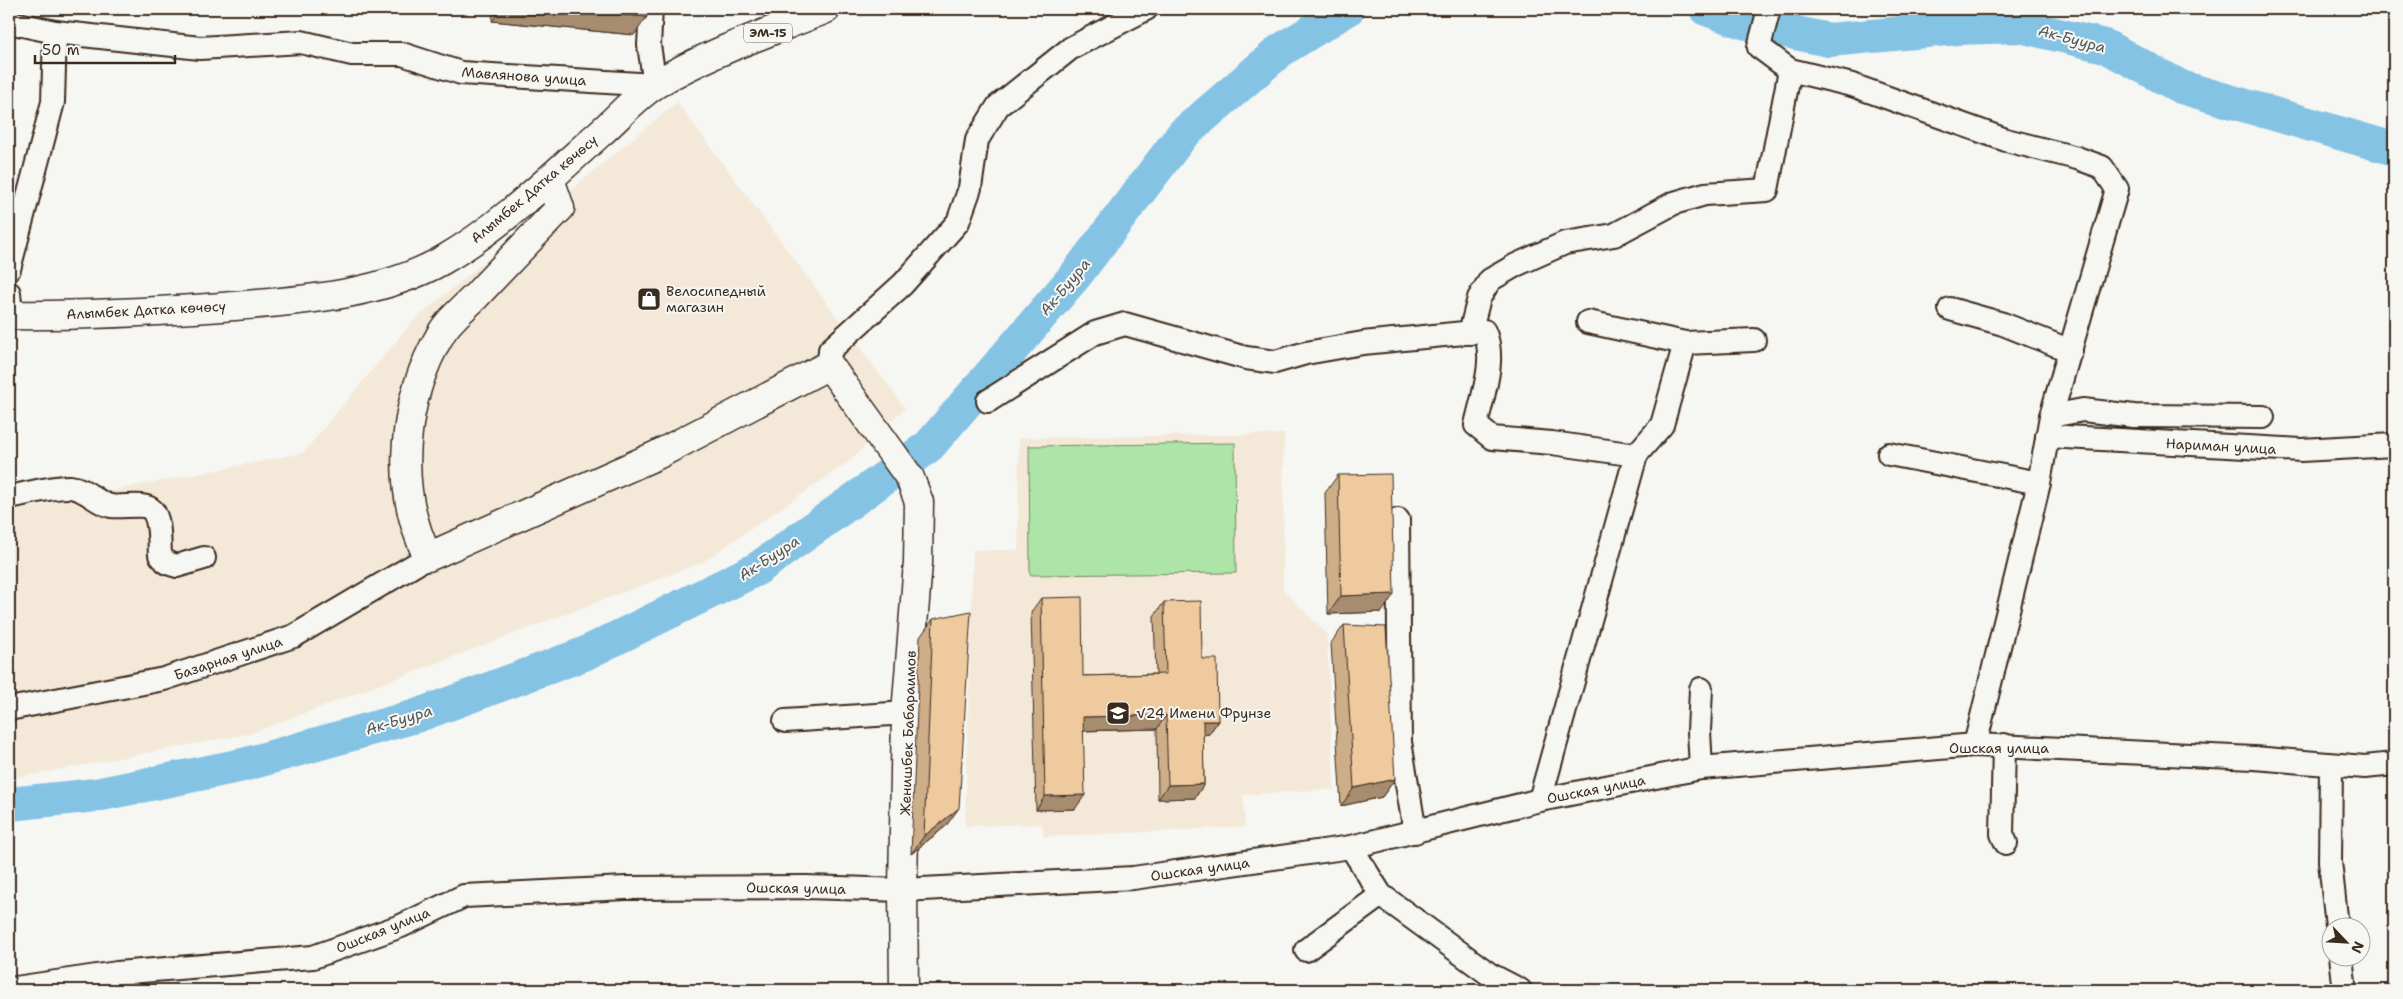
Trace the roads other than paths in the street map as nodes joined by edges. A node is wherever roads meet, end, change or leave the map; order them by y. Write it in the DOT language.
graph roads {
  1 [pos="651,9"];
  2 [pos="826,9"];
  3 [pos="1146,9"];
  4 [pos="1769,9"];
  5 [pos="9,22"];
  6 [pos="55,32"];
  7 [pos="1790,70"];
  8 [pos="655,85"];
  9 [pos="550,179"];
  10 [pos="9,268"];
  11 [pos="10,308"];
  12 [pos="1950,309"];
  13 [pos="1588,322"];
  14 [pos="1470,333"];
  15 [pos="1754,340"];
  16 [pos="1685,343"];
  17 [pos="2071,351"];
  18 [pos="829,365"];
  19 [pos="988,401"];
  20 [pos="2263,417"];
  21 [pos="2049,426"];
  22 [pos="2394,445"];
  23 [pos="1889,454"];
  24 [pos="1636,455"];
  25 [pos="2039,482"];
  26 [pos="9,497"];
  27 [pos="1398,520"];
  28 [pos="428,557"];
  29 [pos="204,558"];
  30 [pos="1701,690"];
  31 [pos="9,709"];
  32 [pos="906,713"];
  33 [pos="785,721"];
  34 [pos="1975,745"];
  35 [pos="2004,745"];
  36 [pos="2394,764"];
  37 [pos="2330,765"];
  38 [pos="1701,768"];
  39 [pos="1540,800"];
  40 [pos="1415,832"];
  41 [pos="2006,844"];
  42 [pos="1351,847"];
  43 [pos="903,890"];
  44 [pos="1381,895"];
  45 [pos="2336,916"];
  46 [pos="1306,950"];
  47 [pos="2342,966"];
  48 [pos="1485,982"];
  49 [pos="2344,983"];
  50 [pos="9,989"];
  51 [pos="904,990"];
  52 [pos="1520,990"];
  1 -- 8 [label="street"];
  2 -- 8 [label="main road, Алымбек Датка көчөсү / ЭМ-15"];
  3 -- 18 [label="street"];
  4 -- 7 [label="street"];
  5 -- 6 [label="street, Мавлянова улица"];
  6 -- 8 [label="street, Мавлянова улица"];
  6 -- 10 [label="street"];
  7 -- 14 [label="street"];
  7 -- 17 [label="street"];
  8 -- 9 [label="main road, Алымбек Датка көчөсү"];
  9 -- 11 [label="main road, Алымбек Датка көчөсү"];
  9 -- 28 [label="main road"];
  12 -- 17 [label="street"];
  13 -- 16 [label="street"];
  14 -- 19 [label="street"];
  14 -- 24 [label="street"];
  15 -- 16 [label="street"];
  16 -- 24 [label="street"];
  17 -- 21 [label="street"];
  18 -- 28 [label="main road"];
  18 -- 32 [label="main road, Женишбек Бабараимов"];
  20 -- 21 [label="street"];
  21 -- 22 [label="street, Нариман улица"];
  21 -- 25 [label="street"];
  23 -- 25 [label="street"];
  24 -- 39 [label="street"];
  25 -- 34 [label="street"];
  26 -- 29 [label="street"];
  27 -- 40 [label="street"];
  28 -- 31 [label="street, Базарная улица"];
  30 -- 38 [label="street"];
  32 -- 33 [label="street"];
  32 -- 43 [label="main road, Женишбек Бабараимов"];
  34 -- 35 [label="street, Ошская улица"];
  34 -- 38 [label="street, Ошская улица"];
  35 -- 37 [label="street, Ошская улица"];
  35 -- 41 [label="street"];
  36 -- 37 [label="street, Ошская улица"];
  37 -- 45 [label="street"];
  38 -- 39 [label="street, Ошская улица"];
  39 -- 40 [label="street, Ошская улица"];
  40 -- 42 [label="street, Ошская улица"];
  42 -- 43 [label="street, Ошская улица"];
  42 -- 44 [label="street"];
  43 -- 50 [label="street, Ошская улица"];
  43 -- 51 [label="main road, Женишбек Бабараимов"];
  44 -- 46 [label="street"];
  44 -- 48 [label="street"];
  47 -- 49 [label="street"];
  48 -- 52 [label="street"];
}
